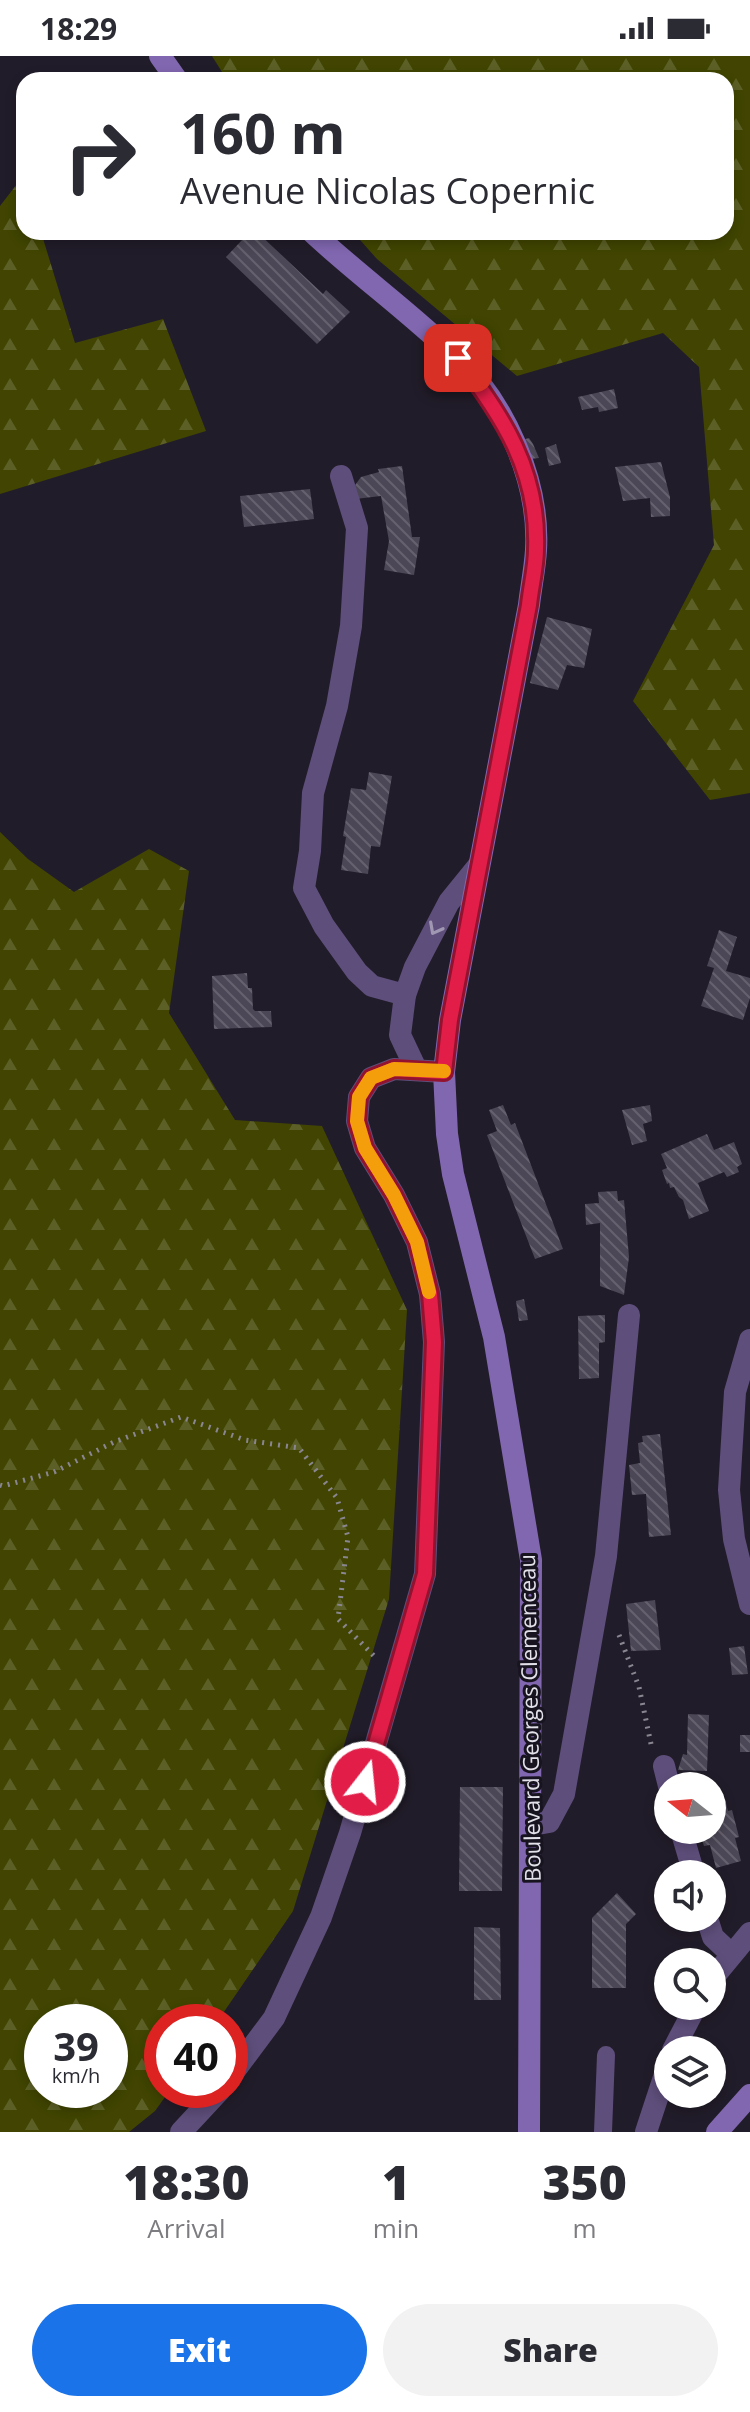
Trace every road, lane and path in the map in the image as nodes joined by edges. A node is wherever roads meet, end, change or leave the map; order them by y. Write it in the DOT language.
graph roads {
  1 [pos="321,240"];
  2 [pos="341,476"];
  3 [pos="479,865"];
  4 [pos="405,995"];
  5 [pos="416,1069"];
  6 [pos="444,1072"];
  7 [pos="629,1315"];
  8 [pos="750,1340"];
  9 [pos="0,1485"];
  10 [pos="750,1604"];
  11 [pos="621,1640"];
  12 [pos="396,1679"];
  13 [pos="664,1772"];
  14 [pos="532,1825"];
  15 [pos="711,1932"];
  16 [pos="750,1933"];
  17 [pos="731,1954"];
  18 [pos="726,1961"];
  19 [pos="248,2053"];
  20 [pos="606,2055"];
  21 [pos="750,2095"];
  22 [pos="203,2108"];
  23 [pos="654,2108"];
  24 [pos="181,2132"];
  25 [pos="529,2132"];
  26 [pos="603,2132"];
  27 [pos="646,2132"];
  28 [pos="717,2132"];
  1 -- 3 [label="main road, Boulevard Georges Clemenceau"];
  2 -- 4 [label="street"];
  3 -- 4 [label="street, one-way"];
  3 -- 6 [label="main road, Boulevard Georges Clemenceau"];
  4 -- 5 [label="street"];
  5 -- 6 [label="street"];
  5 -- 12 [label="street"];
  6 -- 14 [label="main road, Boulevard Georges Clemenceau"];
  7 -- 14 [label="street"];
  8 -- 10 [label="street"];
  9 -- 12 [label="path"];
  11 -- 13 [label="path"];
  12 -- 19 [label="street"];
  14 -- 25 [label="main road, Boulevard Georges Clemenceau"];
  15 -- 17 [label="street"];
  16 -- 17 [label="street"];
  17 -- 18 [label="street"];
  20 -- 26 [label="lane"];
  21 -- 28 [label="main road"];
  22 -- 24 [label="street"];
  23 -- 27 [label="street"];
}
